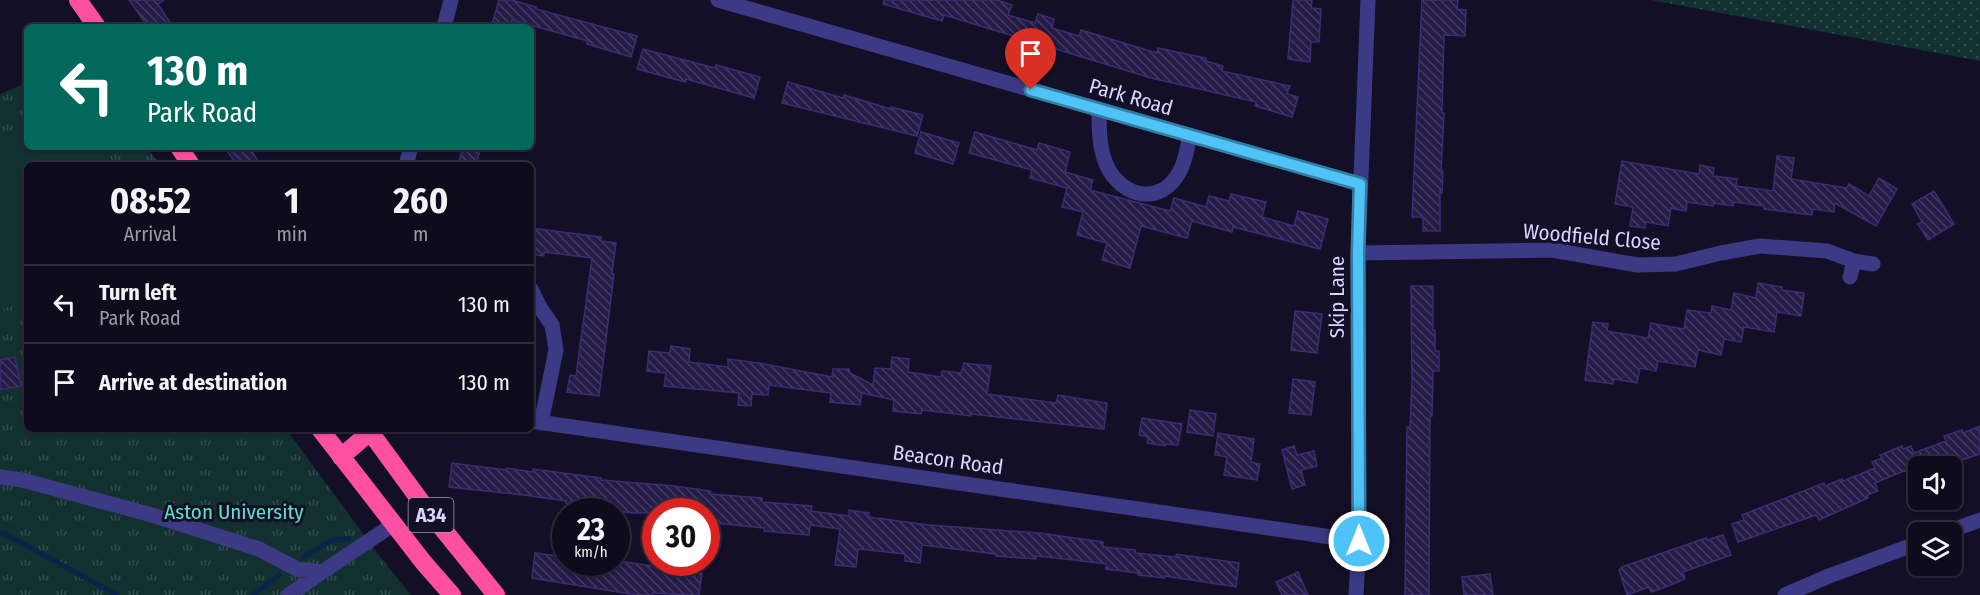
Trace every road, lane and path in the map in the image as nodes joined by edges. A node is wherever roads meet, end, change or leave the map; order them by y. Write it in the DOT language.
graph roads {
  1 [pos="78,0"];
  2 [pos="451,0"];
  3 [pos="718,0"];
  4 [pos="1368,0"];
  5 [pos="95,24"];
  6 [pos="445,24"];
  7 [pos="1099,109"];
  8 [pos="1190,135"];
  9 [pos="1360,184"];
  10 [pos="1358,253"];
  11 [pos="1854,261"];
  12 [pos="1873,264"];
  13 [pos="1850,277"];
  14 [pos="536,310"];
  15 [pos="536,422"];
  16 [pos="322,432"];
  17 [pos="368,432"];
  18 [pos="370,432"];
  19 [pos="341,457"];
  20 [pos="0,477"];
  21 [pos="1980,520"];
  22 [pos="394,524"];
  23 [pos="1962,527"];
  24 [pos="1359,541"];
  25 [pos="1908,547"];
  26 [pos="322,572"];
  27 [pos="289,595"];
  28 [pos="452,595"];
  29 [pos="496,595"];
  30 [pos="1356,595"];
  31 [pos="1785,595"];
  1 -- 5 [label="highway"];
  2 -- 6 [label="street"];
  3 -- 7 [label="street, Park Road"];
  4 -- 9 [label="street, Skip Lane"];
  7 -- 8 [label="street, Park Road"];
  7 -- 8 [label="street"];
  8 -- 9 [label="street, Park Road"];
  9 -- 10 [label="street, Skip Lane"];
  10 -- 11 [label="street, Woodfield Close"];
  10 -- 24 [label="street, Skip Lane"];
  11 -- 12 [label="street, Woodfield Close"];
  11 -- 13 [label="street"];
  14 -- 15 [label="street"];
  15 -- 24 [label="street, Beacon Road"];
  16 -- 19 [label="highway, A34"];
  17 -- 19 [label="highway"];
  18 -- 29 [label="highway, A34"];
  19 -- 22 [label="highway, A34"];
  20 -- 26 [label="street"];
  21 -- 23 [label="street"];
  22 -- 26 [label="street"];
  22 -- 28 [label="highway, A34"];
  24 -- 30 [label="street, Skip Lane"];
  25 -- 31 [label="street"];
  26 -- 27 [label="street"];
}
